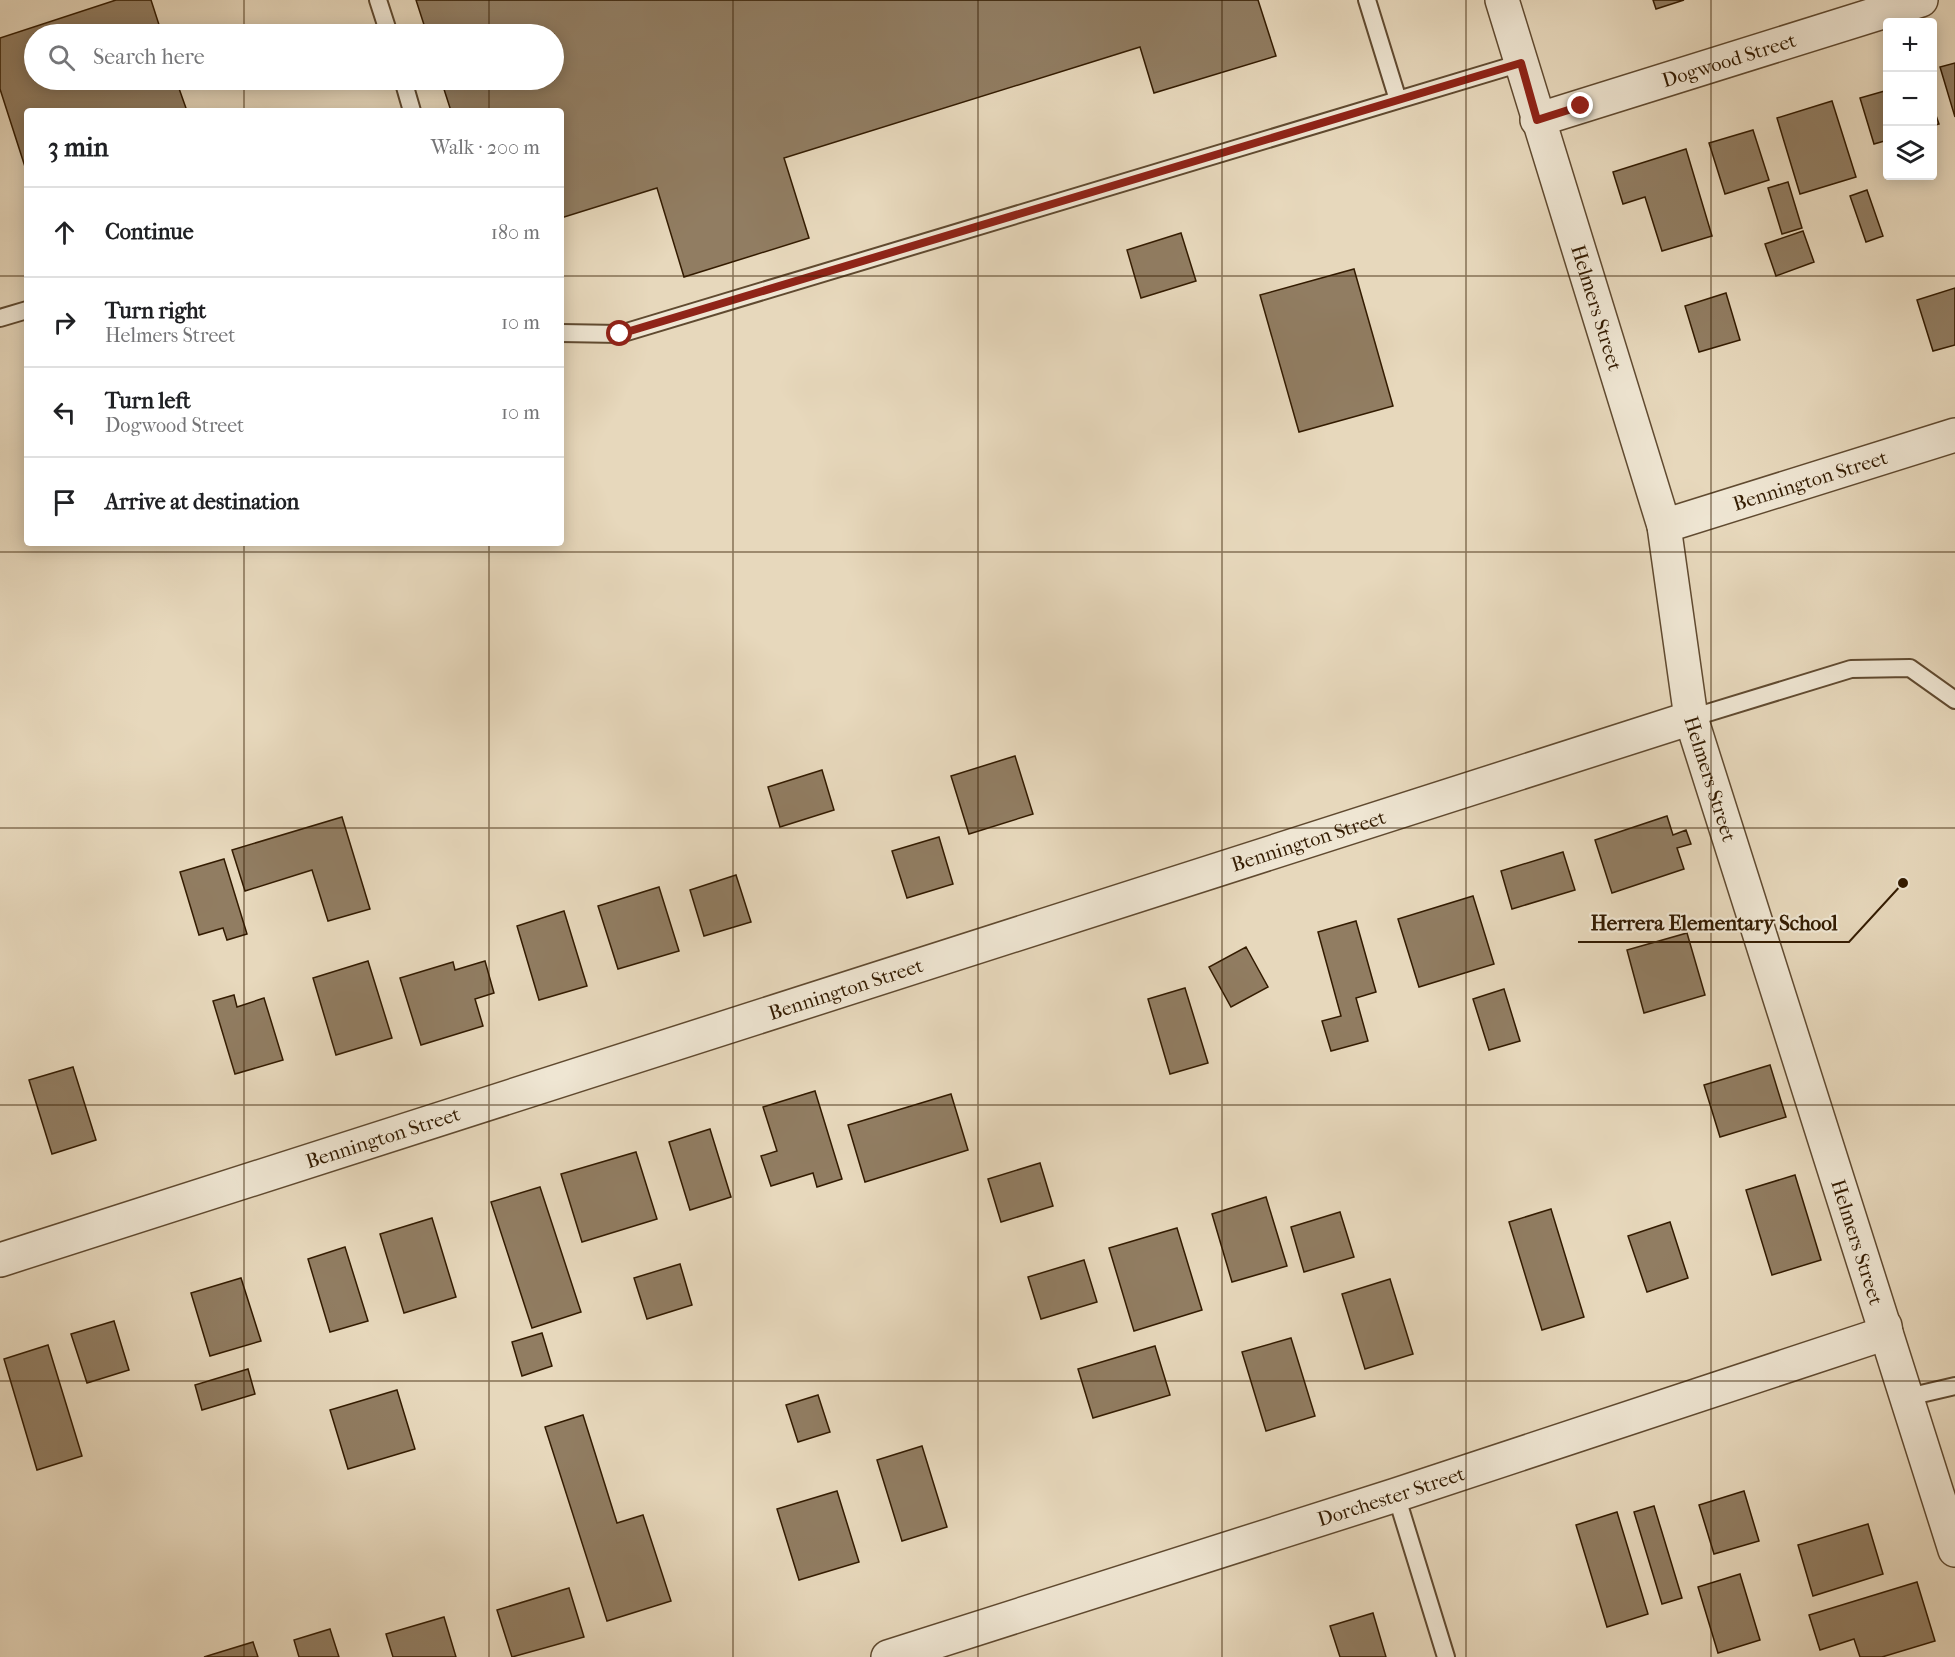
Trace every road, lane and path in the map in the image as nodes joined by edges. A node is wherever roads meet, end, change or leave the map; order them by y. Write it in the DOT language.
graph roads {
  1 [pos="378,0"];
  2 [pos="1367,0"];
  3 [pos="1502,0"];
  4 [pos="1921,0"];
  5 [pos="386,24"];
  6 [pos="1521,63"];
  7 [pos="406,90"];
  8 [pos="1398,100"];
  9 [pos="411,108"];
  10 [pos="1537,120"];
  11 [pos="24,311"];
  12 [pos="0,318"];
  13 [pos="564,333"];
  14 [pos="1955,435"];
  15 [pos="1664,526"];
  16 [pos="1955,700"];
  17 [pos="1691,718"];
  18 [pos="0,1260"];
  19 [pos="1885,1326"];
  20 [pos="1955,1386"];
  21 [pos="1908,1397"];
  22 [pos="1396,1495"];
  23 [pos="1955,1549"];
  24 [pos="888,1657"];
  25 [pos="1446,1657"];
  1 -- 5 [label="lane"];
  2 -- 8 [label="lane"];
  3 -- 6 [label="street, Helmers Street"];
  4 -- 10 [label="street, Dogwood Street"];
  6 -- 8 [label="lane"];
  6 -- 10 [label="street, Helmers Street"];
  7 -- 9 [label="lane"];
  8 -- 13 [label="lane"];
  10 -- 15 [label="street, Helmers Street"];
  11 -- 12 [label="lane"];
  14 -- 15 [label="street, Bennington Street"];
  15 -- 17 [label="street, Helmers Street"];
  16 -- 17 [label="lane"];
  17 -- 18 [label="street, Bennington Street"];
  17 -- 19 [label="street, Helmers Street"];
  19 -- 21 [label="street, Helmers Street"];
  19 -- 22 [label="street, Dorchester Street"];
  20 -- 21 [label="lane"];
  21 -- 23 [label="street, Helmers Street"];
  22 -- 24 [label="street, Dorchester Street"];
  22 -- 25 [label="lane"];
}
